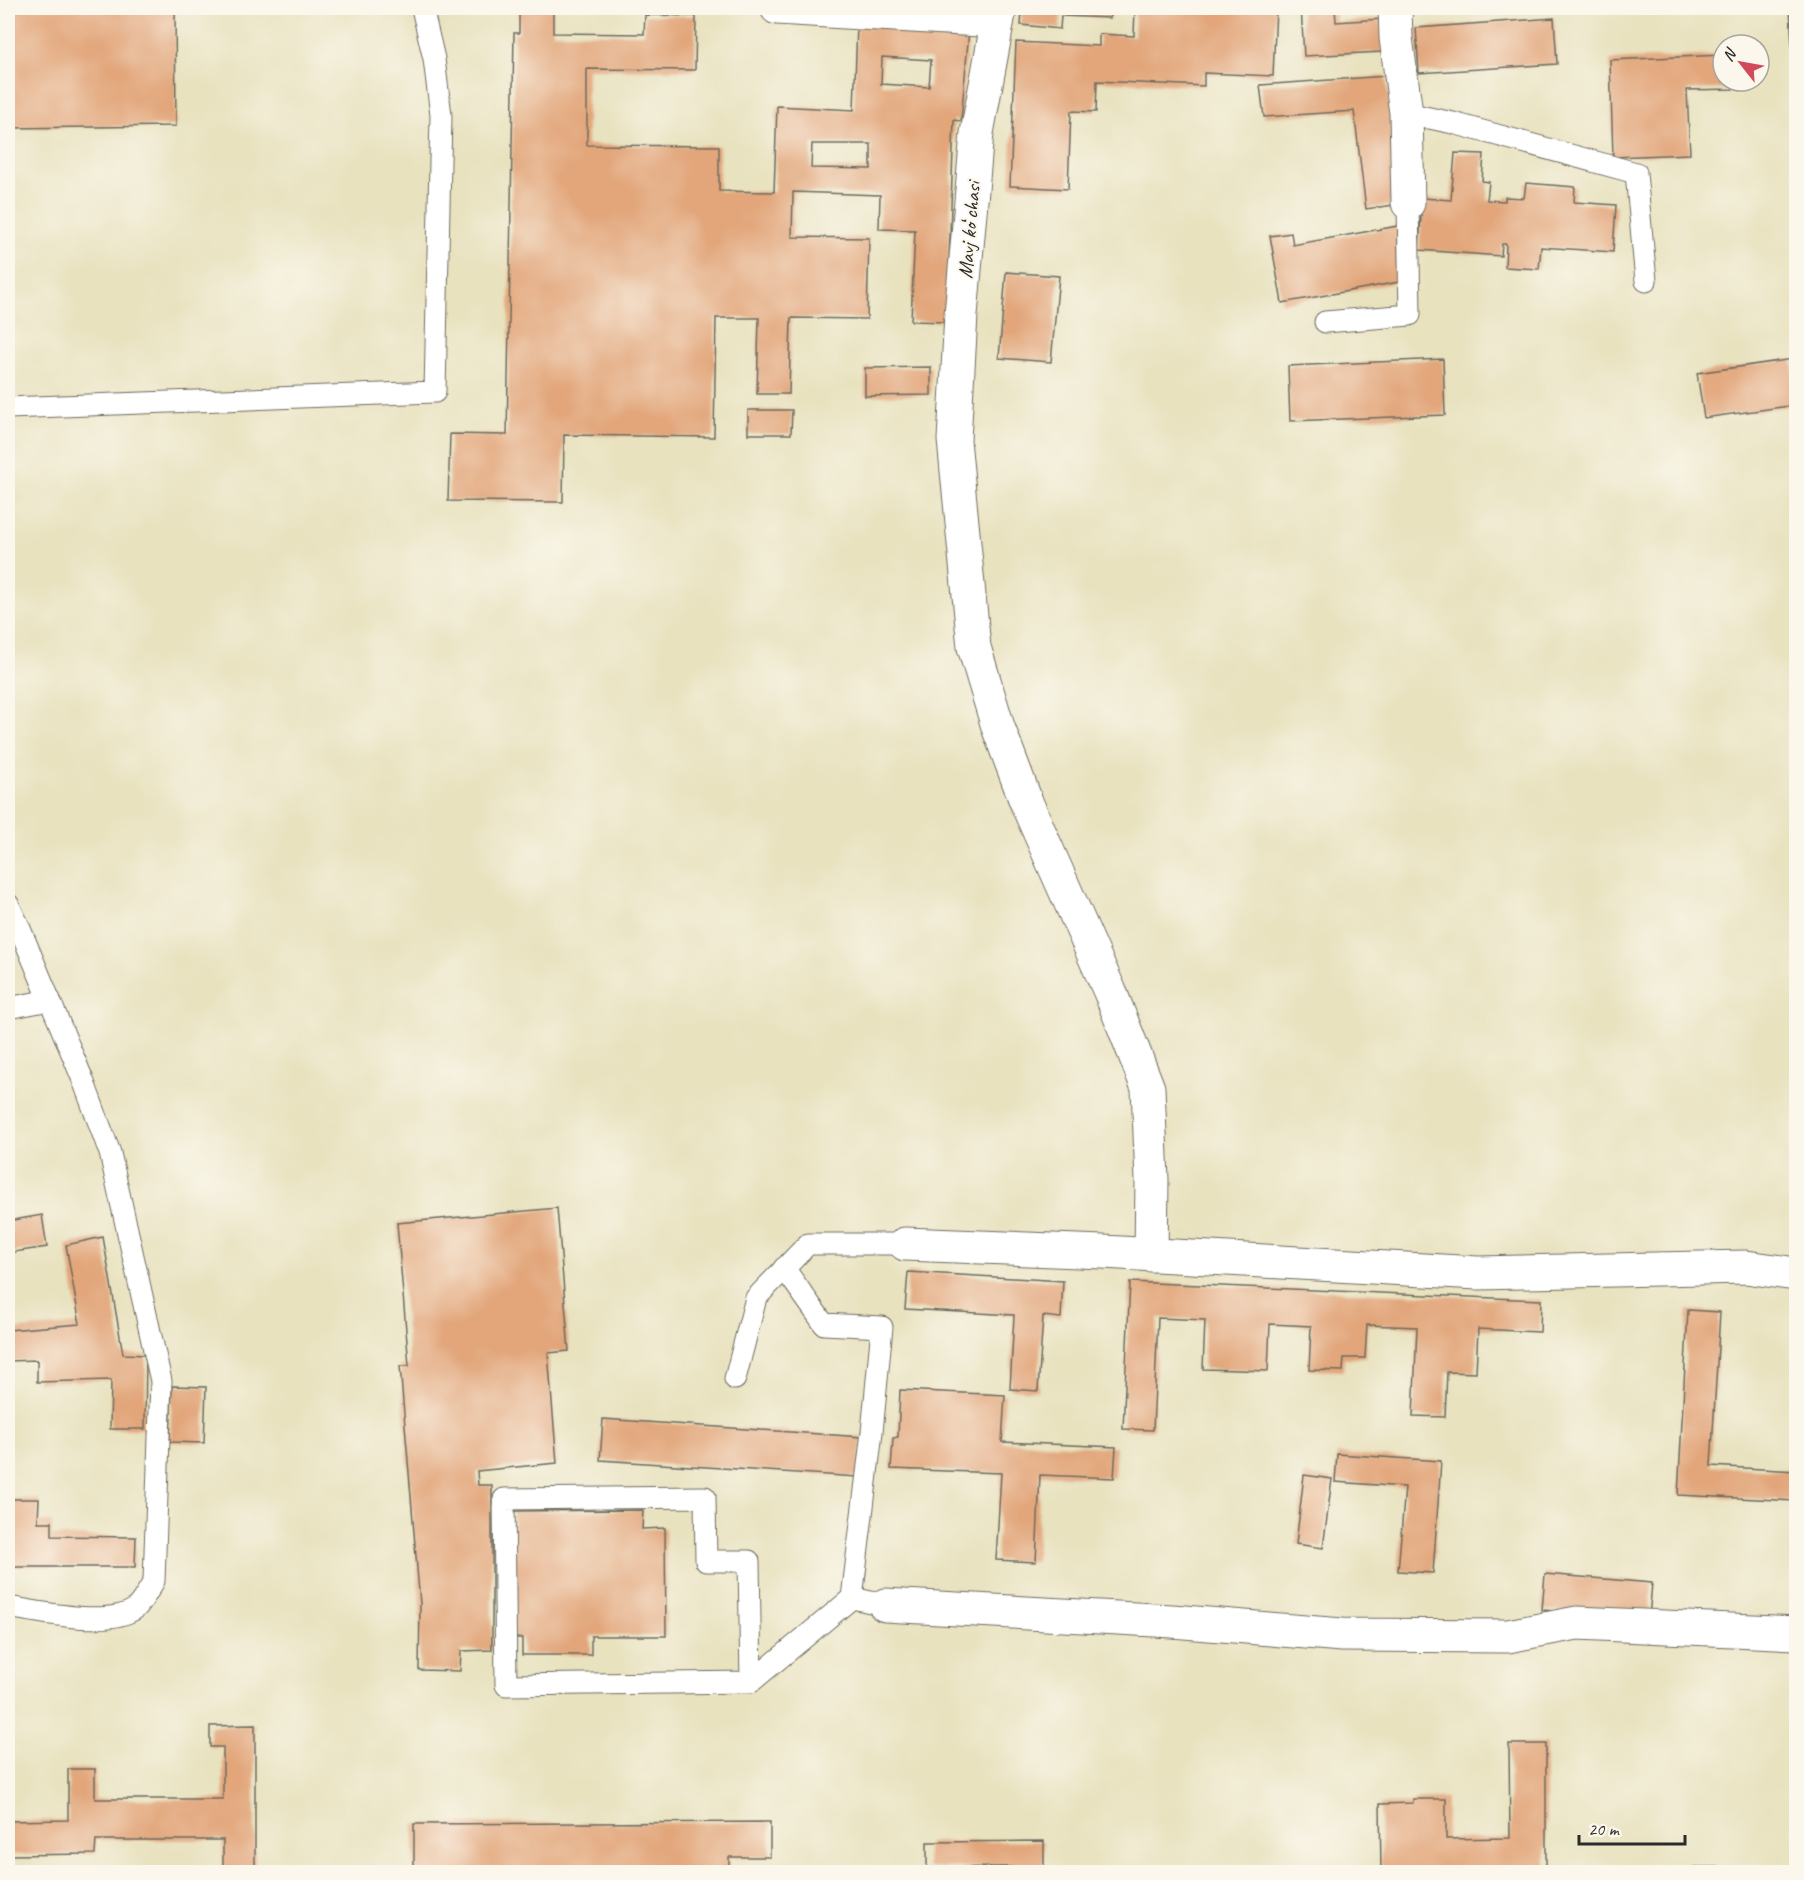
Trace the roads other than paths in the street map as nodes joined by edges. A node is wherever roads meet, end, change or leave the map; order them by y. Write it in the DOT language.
graph roads {
  1 [pos="422,8"];
  2 [pos="777,8"];
  3 [pos="1395,8"];
  4 [pos="998,14"];
  5 [pos="1406,113"];
  6 [pos="1408,203"];
  7 [pos="1646,281"];
  8 [pos="1325,322"];
  9 [pos="8,408"];
  10 [pos="8,904"];
  11 [pos="50,1000"];
  12 [pos="8,1008"];
  13 [pos="904,1244"];
  14 [pos="1151,1255"];
  15 [pos="784,1268"];
  16 [pos="1797,1274"];
  17 [pos="735,1379"];
  18 [pos="852,1598"];
  19 [pos="885,1605"];
  20 [pos="8,1607"];
  21 [pos="1797,1634"];
  22 [pos="750,1682"];
  1 -- 9 [label="lane"];
  2 -- 4 [label="street, Mavj koʻchasi"];
  3 -- 5 [label="street"];
  4 -- 14 [label="street, Mavj koʻchasi"];
  5 -- 6 [label="street"];
  5 -- 7 [label="lane"];
  6 -- 8 [label="lane"];
  10 -- 11 [label="lane"];
  11 -- 12 [label="lane"];
  11 -- 20 [label="lane"];
  13 -- 14 [label="street"];
  13 -- 15 [label="lane"];
  14 -- 16 [label="street"];
  15 -- 17 [label="lane"];
  15 -- 18 [label="lane"];
  18 -- 19 [label="lane"];
  18 -- 22 [label="lane"];
  19 -- 21 [label="street"];
  22 -- 22 [label="lane"];
}
